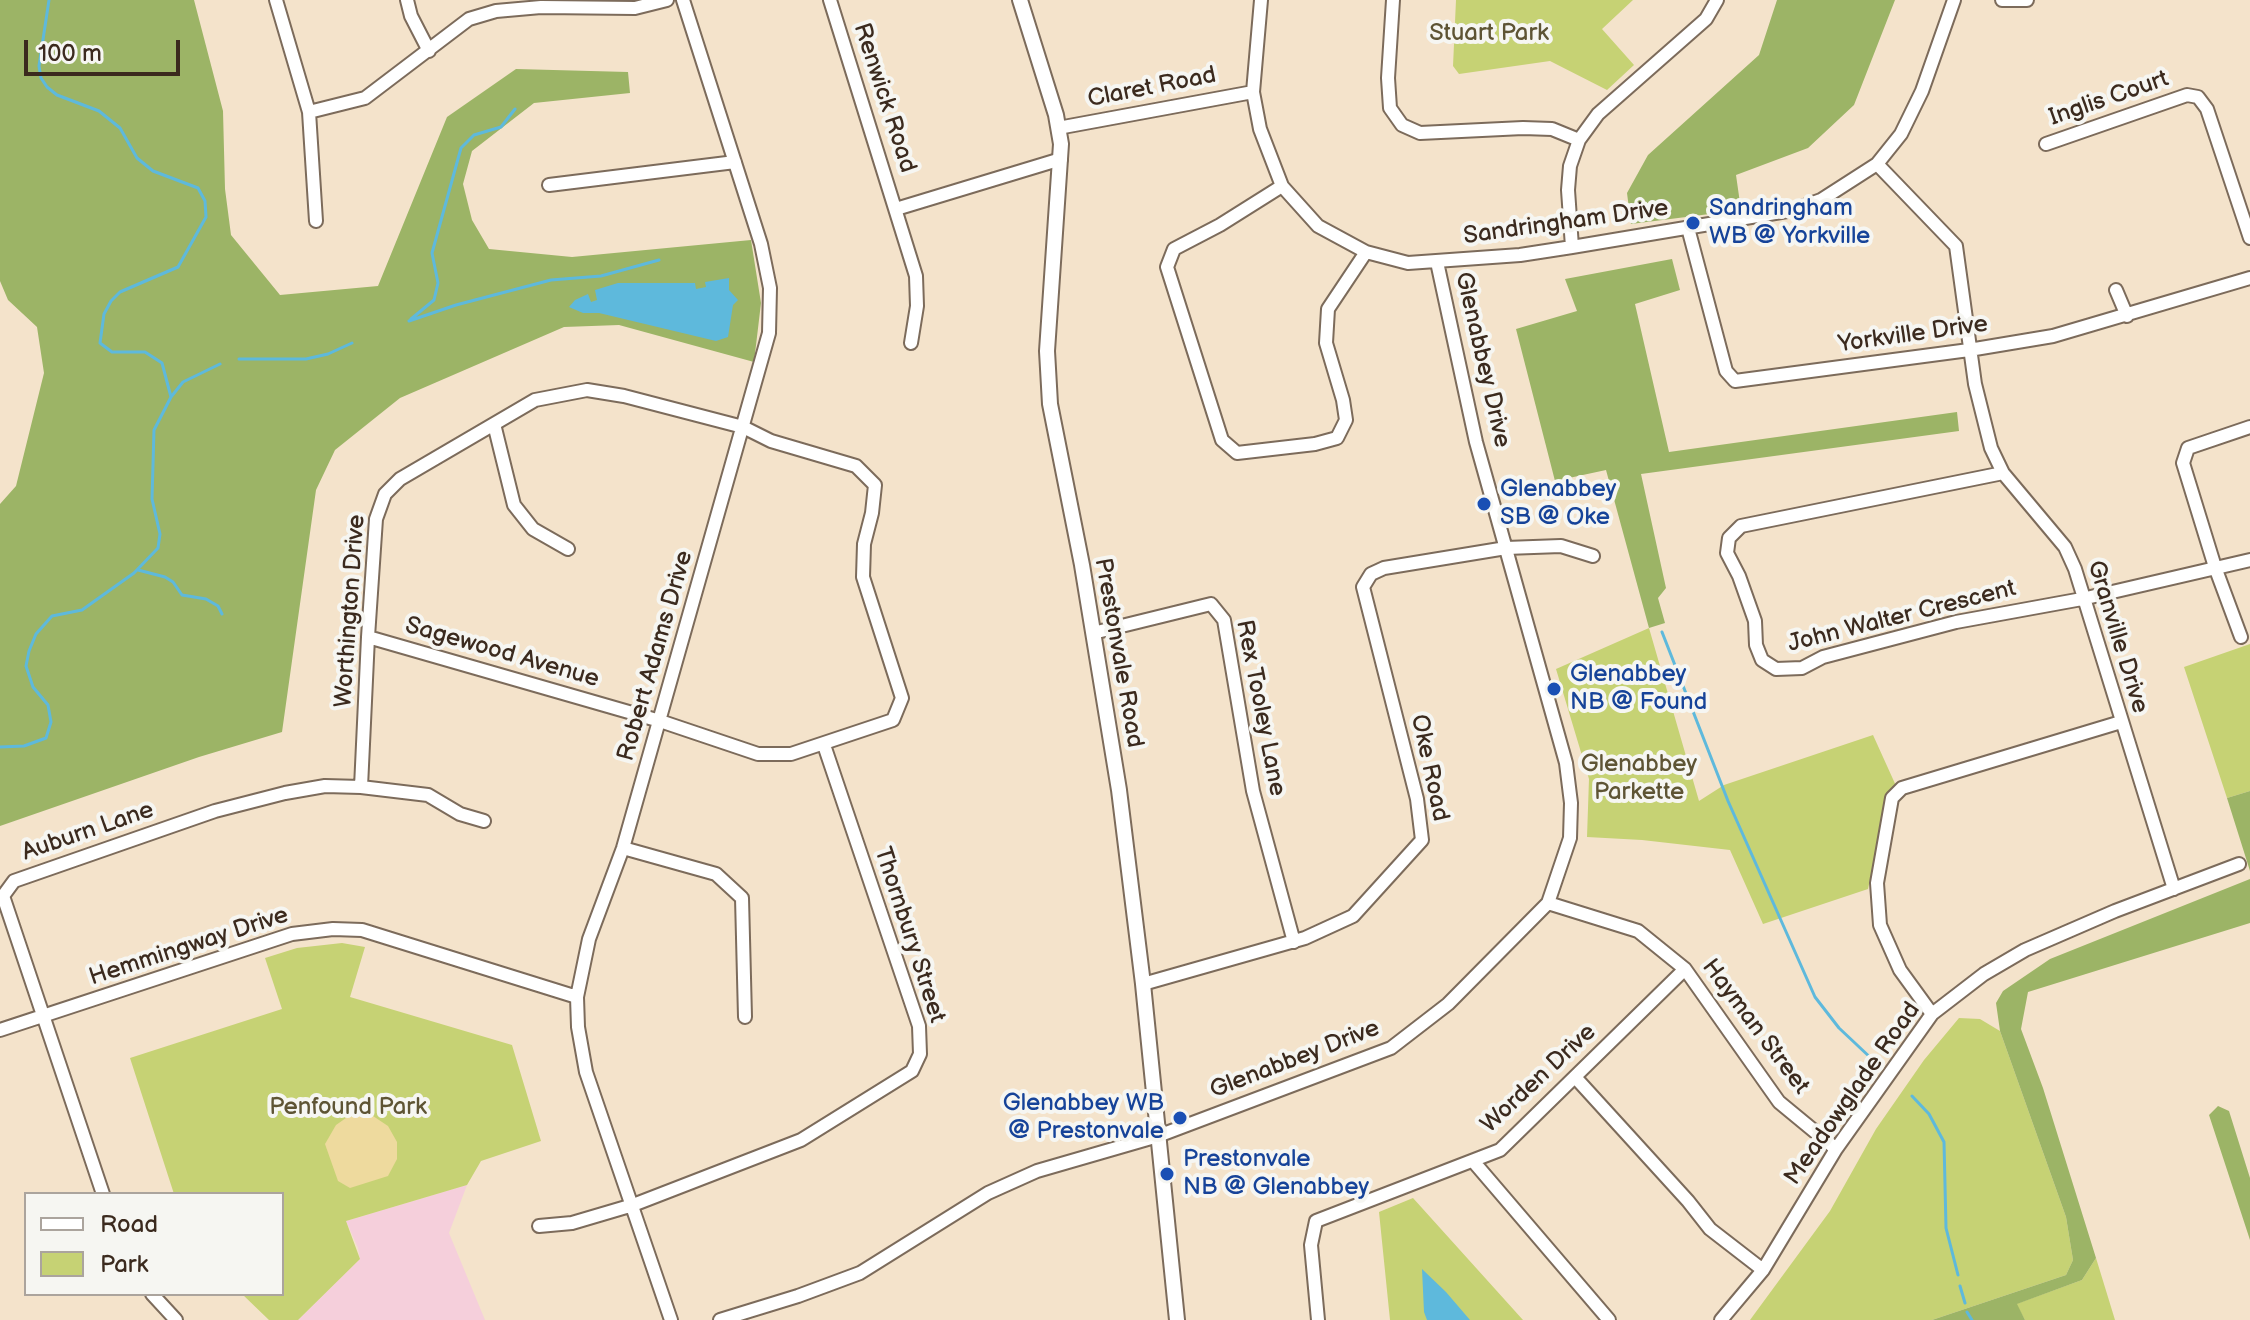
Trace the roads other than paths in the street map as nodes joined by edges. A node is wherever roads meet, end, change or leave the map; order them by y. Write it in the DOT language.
graph roads {
  1 [pos="276,0"];
  2 [pos="407,0"];
  3 [pos="667,0"];
  4 [pos="683,0"];
  5 [pos="830,0"];
  6 [pos="1020,0"];
  7 [pos="1261,0"];
  8 [pos="1393,0"];
  9 [pos="1717,0"];
  10 [pos="1954,0"];
  11 [pos="2002,0"];
  12 [pos="2027,0"];
  13 [pos="429,51"];
  14 [pos="1253,92"];
  15 [pos="309,112"];
  16 [pos="1058,128"];
  17 [pos="1579,140"];
  18 [pos="2046,144"];
  19 [pos="1061,159"];
  20 [pos="735,162"];
  21 [pos="1877,164"];
  22 [pos="549,185"];
  23 [pos="1282,186"];
  24 [pos="896,209"];
  25 [pos="316,221"];
  26 [pos="1688,228"];
  27 [pos="2250,238"];
  28 [pos="1572,247"];
  29 [pos="1366,252"];
  30 [pos="1437,262"];
  31 [pos="2250,278"];
  32 [pos="2116,290"];
  33 [pos="2127,316"];
  34 [pos="911,343"];
  35 [pos="1969,350"];
  36 [pos="494,424"];
  37 [pos="743,427"];
  38 [pos="2250,427"];
  39 [pos="2003,473"];
  40 [pos="1506,548"];
  41 [pos="568,549"];
  42 [pos="1593,556"];
  43 [pos="2250,560"];
  44 [pos="2215,567"];
  45 [pos="2082,599"];
  46 [pos="1093,633"];
  47 [pos="368,637"];
  48 [pos="2241,637"];
  49 [pos="660,721"];
  50 [pos="2121,722"];
  51 [pos="824,745"];
  52 [pos="361,787"];
  53 [pos="484,821"];
  54 [pos="623,848"];
  55 [pos="2239,864"];
  56 [pos="2174,889"];
  57 [pos="1548,903"];
  58 [pos="1294,942"];
  59 [pos="1685,969"];
  60 [pos="1143,984"];
  61 [pos="577,997"];
  62 [pos="1932,1014"];
  63 [pos="41,1017"];
  64 [pos="745,1017"];
  65 [pos="0,1030"];
  66 [pos="1575,1077"];
  67 [pos="1158,1136"];
  68 [pos="1836,1149"];
  69 [pos="1473,1161"];
  70 [pos="102,1192"];
  71 [pos="633,1205"];
  72 [pos="539,1226"];
  73 [pos="1763,1270"];
  74 [pos="154,1296"];
  75 [pos="174,1319"];
  76 [pos="671,1320"];
  77 [pos="720,1320"];
  78 [pos="1177,1320"];
  79 [pos="1318,1320"];
  80 [pos="1609,1320"];
  81 [pos="1721,1320"];
  1 -- 15 [label="street"];
  2 -- 13 [label="street"];
  3 -- 13 [label="street"];
  4 -- 20 [label="street, Robert Adams Drive"];
  5 -- 24 [label="street, Renwick Road"];
  6 -- 16 [label="street, Prestonvale Road"];
  7 -- 14 [label="street, Sandringham Drive"];
  8 -- 17 [label="street"];
  9 -- 17 [label="street"];
  10 -- 21 [label="street, Sandringham Drive"];
  11 -- 12 [label="street"];
  13 -- 15 [label="street"];
  14 -- 16 [label="street, Claret Road"];
  14 -- 23 [label="street, Sandringham Drive"];
  15 -- 25 [label="street"];
  16 -- 19 [label="street, Prestonvale Road"];
  17 -- 28 [label="street"];
  18 -- 27 [label="street, Inglis Court"];
  19 -- 24 [label="street"];
  19 -- 46 [label="street, Prestonvale Road"];
  20 -- 22 [label="street"];
  20 -- 37 [label="street, Robert Adams Drive"];
  21 -- 26 [label="street, Sandringham Drive"];
  21 -- 35 [label="street, Granville Drive"];
  23 -- 29 [label="street, Sandringham Drive"];
  23 -- 29 [label="street"];
  24 -- 34 [label="street, Renwick Road"];
  26 -- 28 [label="street, Sandringham Drive"];
  26 -- 35 [label="street, Yorkville Drive"];
  28 -- 30 [label="street, Sandringham Drive"];
  29 -- 30 [label="street, Sandringham Drive"];
  30 -- 40 [label="street, Glenabbey Drive"];
  31 -- 33 [label="street, Yorkville Drive"];
  32 -- 33 [label="street"];
  33 -- 35 [label="street, Yorkville Drive"];
  35 -- 39 [label="street, Granville Drive"];
  36 -- 37 [label="street, Worthington Drive"];
  36 -- 41 [label="street"];
  36 -- 47 [label="street, Worthington Drive"];
  37 -- 49 [label="street, Robert Adams Drive"];
  37 -- 51 [label="street, Sagewood Avenue"];
  38 -- 44 [label="street"];
  39 -- 45 [label="street, Granville Drive"];
  39 -- 45 [label="street, John Walter Crescent"];
  40 -- 42 [label="street"];
  40 -- 57 [label="street, Glenabbey Drive"];
  40 -- 58 [label="street, Oke Road"];
  43 -- 44 [label="street"];
  44 -- 45 [label="street"];
  44 -- 48 [label="street"];
  45 -- 50 [label="street, Granville Drive"];
  46 -- 58 [label="street, Rex Tooley Lane"];
  46 -- 60 [label="street, Prestonvale Road"];
  47 -- 49 [label="street, Sagewood Avenue"];
  47 -- 52 [label="street, Worthington Drive"];
  49 -- 51 [label="street, Sagewood Avenue"];
  49 -- 54 [label="street, Robert Adams Drive"];
  50 -- 56 [label="street, Granville Drive"];
  50 -- 62 [label="street"];
  51 -- 71 [label="street, Thornbury Street"];
  52 -- 53 [label="street"];
  52 -- 63 [label="street, Auburn Lane"];
  54 -- 61 [label="street, Robert Adams Drive"];
  54 -- 64 [label="street"];
  55 -- 56 [label="street, Meadowglade Road"];
  56 -- 62 [label="street, Meadowglade Road"];
  57 -- 59 [label="street, Hayman Street"];
  57 -- 67 [label="street, Glenabbey Drive"];
  58 -- 60 [label="street, Oke Road"];
  59 -- 66 [label="street, Worden Drive"];
  59 -- 68 [label="street, Hayman Street"];
  60 -- 67 [label="street, Prestonvale Road"];
  61 -- 63 [label="street, Hemmingway Drive"];
  61 -- 71 [label="street, Robert Adams Drive"];
  62 -- 68 [label="street, Meadowglade Road"];
  63 -- 65 [label="street, Hemmingway Drive"];
  63 -- 70 [label="street, Auburn Lane"];
  66 -- 69 [label="street, Worden Drive"];
  66 -- 73 [label="street"];
  67 -- 77 [label="street, Glenabbey Drive"];
  67 -- 78 [label="street, Prestonvale Road"];
  68 -- 73 [label="street, Meadowglade Road"];
  69 -- 79 [label="street, Worden Drive"];
  69 -- 80 [label="street"];
  71 -- 72 [label="street, Thornbury Street"];
  71 -- 76 [label="street, Robert Adams Drive"];
  73 -- 81 [label="street, Meadowglade Road"];
  74 -- 75 [label="street"];
}
